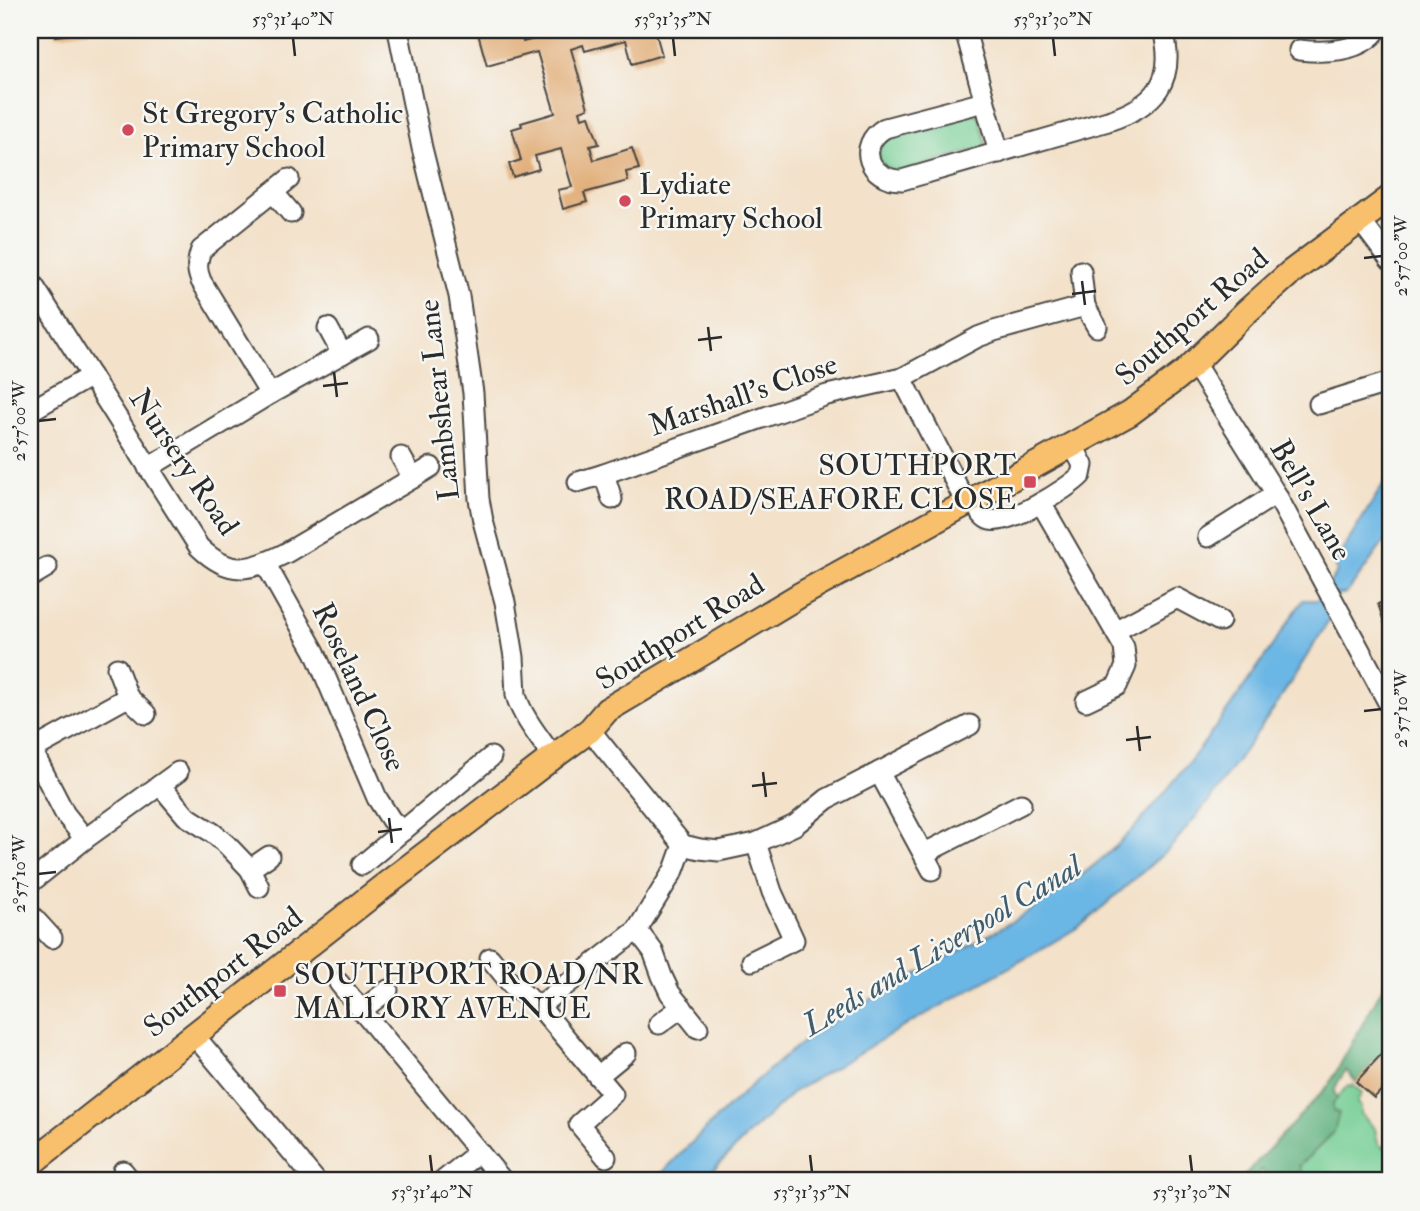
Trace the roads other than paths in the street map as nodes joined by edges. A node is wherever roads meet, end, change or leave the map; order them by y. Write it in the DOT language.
graph roads {
  1 [pos="398,30"];
  2 [pos="965,30"];
  3 [pos="1163,30"];
  4 [pos="1377,30"];
  5 [pos="1299,50"];
  6 [pos="984,102"];
  7 [pos="999,153"];
  8 [pos="289,179"];
  9 [pos="272,192"];
  10 [pos="1390,198"];
  11 [pos="291,213"];
  12 [pos="1360,220"];
  13 [pos="1390,260"];
  14 [pos="1081,271"];
  15 [pos="30,280"];
  16 [pos="1085,306"];
  17 [pos="1097,327"];
  18 [pos="328,328"];
  19 [pos="369,339"];
  20 [pos="342,354"];
  21 [pos="1194,363"];
  22 [pos="91,376"];
  23 [pos="902,378"];
  24 [pos="1390,383"];
  25 [pos="270,394"];
  26 [pos="1319,404"];
  27 [pos="30,411"];
  28 [pos="1072,444"];
  29 [pos="401,457"];
  30 [pos="431,467"];
  31 [pos="148,468"];
  32 [pos="604,474"];
  33 [pos="413,478"];
  34 [pos="578,482"];
  35 [pos="1276,494"];
  36 [pos="612,499"];
  37 [pos="969,501"];
  38 [pos="1041,503"];
  39 [pos="1208,537"];
  40 [pos="265,563"];
  41 [pos="1220,621"];
  42 [pos="1115,631"];
  43 [pos="117,668"];
  44 [pos="128,697"];
  45 [pos="1086,701"];
  46 [pos="1390,706"];
  47 [pos="146,714"];
  48 [pos="970,725"];
  49 [pos="590,730"];
  50 [pos="31,750"];
  51 [pos="491,757"];
  52 [pos="553,757"];
  53 [pos="178,772"];
  54 [pos="879,772"];
  55 [pos="160,785"];
  56 [pos="1021,804"];
  57 [pos="403,831"];
  58 [pos="85,839"];
  59 [pos="756,844"];
  60 [pos="683,845"];
  61 [pos="269,856"];
  62 [pos="362,865"];
  63 [pos="250,869"];
  64 [pos="30,883"];
  65 [pos="259,887"];
  66 [pos="30,914"];
  67 [pos="637,930"];
  68 [pos="52,938"];
  69 [pos="490,958"];
  70 [pos="752,961"];
  71 [pos="339,983"];
  72 [pos="388,990"];
  73 [pos="539,1006"];
  74 [pos="682,1007"];
  75 [pos="362,1010"];
  76 [pos="659,1024"];
  77 [pos="698,1028"];
  78 [pos="194,1035"];
  79 [pos="626,1054"];
  80 [pos="598,1076"];
  81 [pos="479,1152"];
  82 [pos="606,1157"];
  83 [pos="30,1164"];
  84 [pos="316,1181"];
  85 [pos="443,1181"];
  86 [pos="503,1181"];
  1 -- 52 [label="street, Lambshear Lane"];
  2 -- 6 [label="street"];
  3 -- 7 [label="street"];
  4 -- 5 [label="street"];
  6 -- 7 [label="street"];
  6 -- 7 [label="street"];
  8 -- 9 [label="street"];
  9 -- 11 [label="street"];
  9 -- 25 [label="street"];
  10 -- 12 [label="main road, Southport Road"];
  12 -- 13 [label="street"];
  12 -- 21 [label="main road, Southport Road"];
  14 -- 16 [label="street"];
  15 -- 22 [label="street, Nursery Road"];
  16 -- 17 [label="street"];
  16 -- 23 [label="street, Marshall's Close"];
  18 -- 20 [label="street"];
  19 -- 20 [label="street"];
  20 -- 25 [label="street"];
  21 -- 28 [label="main road, Southport Road"];
  21 -- 35 [label="street, Bell's Lane"];
  22 -- 27 [label="street"];
  22 -- 31 [label="street, Nursery Road"];
  23 -- 32 [label="street, Marshall's Close"];
  23 -- 37 [label="street"];
  24 -- 26 [label="street"];
  25 -- 31 [label="street"];
  28 -- 37 [label="main road, Southport Road"];
  28 -- 38 [label="street"];
  29 -- 33 [label="street"];
  30 -- 33 [label="street, Nursery Road"];
  31 -- 40 [label="street, Nursery Road"];
  32 -- 34 [label="street, Marshall's Close"];
  32 -- 36 [label="street"];
  33 -- 40 [label="street, Nursery Road"];
  35 -- 39 [label="street"];
  35 -- 46 [label="street, Bell's Lane"];
  37 -- 38 [label="street"];
  37 -- 49 [label="main road, Southport Road"];
  38 -- 42 [label="street"];
  40 -- 57 [label="street, Roseland Close"];
  41 -- 42 [label="street"];
  42 -- 45 [label="street"];
  43 -- 44 [label="street"];
  44 -- 47 [label="street"];
  44 -- 50 [label="street"];
  48 -- 54 [label="street"];
  49 -- 52 [label="main road, Southport Road"];
  49 -- 60 [label="street"];
  50 -- 58 [label="street"];
  51 -- 57 [label="street"];
  52 -- 78 [label="main road, Southport Road"];
  53 -- 55 [label="street"];
  54 -- 56 [label="street"];
  54 -- 59 [label="street"];
  55 -- 58 [label="street"];
  55 -- 63 [label="street"];
  57 -- 62 [label="street"];
  58 -- 64 [label="street"];
  59 -- 60 [label="street"];
  59 -- 70 [label="street"];
  60 -- 67 [label="street"];
  61 -- 63 [label="street"];
  63 -- 65 [label="street"];
  66 -- 68 [label="street"];
  67 -- 73 [label="street"];
  67 -- 74 [label="street"];
  69 -- 73 [label="street"];
  71 -- 75 [label="street"];
  72 -- 75 [label="street"];
  73 -- 80 [label="street"];
  74 -- 76 [label="street"];
  74 -- 77 [label="street"];
  75 -- 81 [label="street"];
  78 -- 83 [label="main road, Southport Road"];
  78 -- 84 [label="street"];
  79 -- 80 [label="street"];
  80 -- 82 [label="street"];
  81 -- 85 [label="street"];
  81 -- 86 [label="street"];
}
